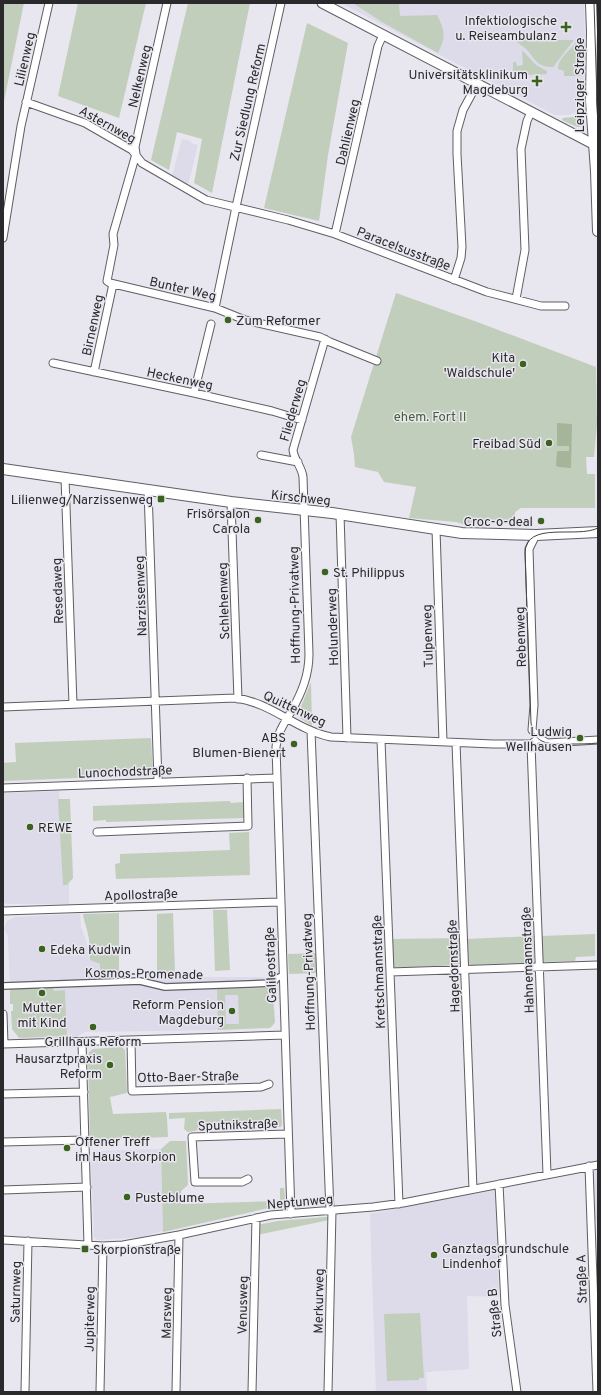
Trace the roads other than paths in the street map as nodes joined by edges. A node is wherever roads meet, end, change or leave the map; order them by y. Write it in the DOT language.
graph roads {
  1 [pos="49,3"];
  2 [pos="167,3"];
  3 [pos="281,3"];
  4 [pos="322,3"];
  5 [pos="591,3"];
  6 [pos="383,35"];
  7 [pos="477,84"];
  8 [pos="26,102"];
  9 [pos="531,112"];
  10 [pos="596,145"];
  11 [pos="136,154"];
  12 [pos="236,207"];
  13 [pos="598,231"];
  14 [pos="335,234"];
  15 [pos="3,238"];
  16 [pos="454,280"];
  17 [pos="113,284"];
  18 [pos="516,299"];
  19 [pos="565,306"];
  20 [pos="215,308"];
  21 [pos="211,324"];
  22 [pos="325,339"];
  23 [pos="377,361"];
  24 [pos="53,363"];
  25 [pos="94,372"];
  26 [pos="194,393"];
  27 [pos="302,420"];
  28 [pos="261,455"];
  29 [pos="298,462"];
  30 [pos="3,469"];
  31 [pos="65,478"];
  32 [pos="148,490"];
  33 [pos="231,502"];
  34 [pos="304,510"];
  35 [pos="340,514"];
  36 [pos="436,530"];
  37 [pos="598,532"];
  38 [pos="536,535"];
  39 [pos="238,698"];
  40 [pos="156,701"];
  41 [pos="73,704"];
  42 [pos="3,707"];
  43 [pos="287,718"];
  44 [pos="311,731"];
  45 [pos="347,738"];
  46 [pos="539,738"];
  47 [pos="381,740"];
  48 [pos="598,740"];
  49 [pos="443,742"];
  50 [pos="456,743"];
  51 [pos="531,744"];
  52 [pos="247,778"];
  53 [pos="276,778"];
  54 [pos="158,781"];
  55 [pos="3,788"];
  56 [pos="97,832"];
  57 [pos="280,902"];
  58 [pos="3,911"];
  59 [pos="598,964"];
  60 [pos="539,967"];
  61 [pos="465,969"];
  62 [pos="390,972"];
  63 [pos="282,976"];
  64 [pos="3,986"];
  65 [pos="3,1014"];
  66 [pos="285,1035"];
  67 [pos="131,1040"];
  68 [pos="82,1042"];
  69 [pos="4,1044"];
  70 [pos="269,1084"];
  71 [pos="84,1092"];
  72 [pos="3,1094"];
  73 [pos="288,1134"];
  74 [pos="85,1140"];
  75 [pos="3,1142"];
  76 [pos="598,1165"];
  77 [pos="589,1166"];
  78 [pos="547,1174"];
  79 [pos="248,1179"];
  80 [pos="499,1184"];
  81 [pos="87,1187"];
  82 [pos="473,1189"];
  83 [pos="3,1190"];
  84 [pos="399,1204"];
  85 [pos="331,1211"];
  86 [pos="291,1214"];
  87 [pos="256,1218"];
  88 [pos="179,1235"];
  89 [pos="3,1240"];
  90 [pos="28,1241"];
  91 [pos="88,1245"];
  92 [pos="103,1246"];
  93 [pos="25,1392"];
  94 [pos="100,1392"];
  95 [pos="176,1392"];
  96 [pos="252,1392"];
  97 [pos="328,1392"];
  98 [pos="517,1392"];
  99 [pos="597,1392"];
  1 -- 8 [label="street, Lilienweg"];
  2 -- 11 [label="street, Nelkenweg"];
  3 -- 12 [label="street, Zur Siedlung Reform"];
  4 -- 6 [label="street"];
  5 -- 10 [label="main road, Leipziger Straße"];
  6 -- 7 [label="street"];
  6 -- 14 [label="street, Dahlienweg"];
  7 -- 9 [label="street"];
  7 -- 16 [label="street"];
  8 -- 11 [label="street, Asternweg"];
  8 -- 15 [label="street, Lilienweg"];
  9 -- 10 [label="street"];
  9 -- 18 [label="street"];
  10 -- 13 [label="main road, Leipziger Straße"];
  11 -- 12 [label="street, Asternweg"];
  11 -- 17 [label="street"];
  12 -- 14 [label="street, Paracelsusstraße"];
  12 -- 20 [label="street, Zur Siedlung Reform"];
  14 -- 16 [label="street, Paracelsusstraße"];
  16 -- 18 [label="street, Paracelsusstraße"];
  17 -- 20 [label="street, Bunter Weg"];
  17 -- 25 [label="street, Birnenweg"];
  18 -- 19 [label="street, Paracelsusstraße"];
  20 -- 22 [label="street, Bunter Weg"];
  21 -- 26 [label="street"];
  22 -- 23 [label="street, Bunter Weg"];
  22 -- 27 [label="street, Fliederweg"];
  24 -- 25 [label="street, Heckenweg"];
  25 -- 26 [label="street, Heckenweg"];
  26 -- 27 [label="street, Heckenweg"];
  27 -- 29 [label="street, Fliederweg"];
  28 -- 29 [label="street"];
  29 -- 34 [label="street, Fliederweg"];
  30 -- 31 [label="main road, Kirschweg"];
  31 -- 32 [label="main road, Kirschweg"];
  31 -- 41 [label="street, Resedaweg"];
  32 -- 33 [label="main road, Kirschweg"];
  32 -- 40 [label="street, Narzissenweg"];
  33 -- 34 [label="main road, Kirschweg"];
  33 -- 39 [label="street, Schlehenweg"];
  34 -- 35 [label="main road, Kirschweg"];
  34 -- 43 [label="street, Hoffnung-Privatweg"];
  35 -- 36 [label="main road, Kirschweg"];
  35 -- 45 [label="street, Holunderweg"];
  36 -- 38 [label="main road, Kirschweg"];
  36 -- 49 [label="street, Tulpenweg"];
  37 -- 38 [label="main road, Kirschweg"];
  38 -- 46 [label="street, Rebenweg"];
  39 -- 40 [label="street, Quittenweg"];
  39 -- 43 [label="street, Quittenweg"];
  40 -- 41 [label="street, Quittenweg"];
  40 -- 54 [label="street, Narzissenweg"];
  41 -- 42 [label="street, Quittenweg"];
  43 -- 44 [label="street, Quittenweg"];
  43 -- 53 [label="street, Galileostraße"];
  44 -- 45 [label="street, Quittenweg"];
  44 -- 85 [label="street, Hoffnung-Privatweg"];
  45 -- 47 [label="street, Quittenweg"];
  46 -- 48 [label="street"];
  46 -- 51 [label="street"];
  47 -- 49 [label="street, Quittenweg"];
  47 -- 62 [label="street, Kretschmannstraße"];
  49 -- 50 [label="street, Quittenweg"];
  50 -- 51 [label="street, Quittenweg"];
  50 -- 61 [label="street, Hagedornstraße"];
  51 -- 60 [label="street, Hahnemannstraße"];
  52 -- 53 [label="street, Lunochodstraße"];
  52 -- 54 [label="street, Lunochodstraße"];
  52 -- 56 [label="street"];
  53 -- 57 [label="street, Galileostraße"];
  54 -- 55 [label="street, Lunochodstraße"];
  57 -- 58 [label="street, Apollostraße"];
  57 -- 63 [label="street, Galileostraße"];
  59 -- 60 [label="street"];
  60 -- 61 [label="street"];
  60 -- 78 [label="street, Hahnemannstraße"];
  61 -- 62 [label="street"];
  61 -- 82 [label="street, Hagedornstraße"];
  62 -- 84 [label="street, Kretschmannstraße"];
  63 -- 64 [label="street, Kosmos-Promenade"];
  63 -- 66 [label="street, Galileostraße"];
  65 -- 69 [label="street"];
  66 -- 67 [label="street"];
  66 -- 73 [label="street, Galileostraße"];
  67 -- 68 [label="street"];
  67 -- 70 [label="street, Otto-Baer-Straße"];
  68 -- 69 [label="street"];
  68 -- 71 [label="street"];
  71 -- 72 [label="street"];
  71 -- 74 [label="street"];
  73 -- 79 [label="street, Sputnikstraße"];
  73 -- 86 [label="street, Galileostraße"];
  74 -- 75 [label="street"];
  74 -- 81 [label="street"];
  76 -- 77 [label="street, Neptunweg"];
  77 -- 78 [label="street, Neptunweg"];
  77 -- 99 [label="street, Straße A"];
  78 -- 80 [label="street, Neptunweg"];
  80 -- 82 [label="street, Neptunweg"];
  80 -- 98 [label="street, Straße B"];
  81 -- 83 [label="street"];
  81 -- 91 [label="street"];
  82 -- 84 [label="street, Neptunweg"];
  84 -- 85 [label="street, Neptunweg"];
  85 -- 86 [label="street, Neptunweg"];
  85 -- 97 [label="street, Merkurweg"];
  86 -- 87 [label="street, Neptunweg"];
  87 -- 88 [label="street, Neptunweg"];
  87 -- 96 [label="street, Venusweg"];
  88 -- 92 [label="street, Neptunweg"];
  88 -- 95 [label="street, Marsweg"];
  89 -- 90 [label="street, Neptunweg"];
  90 -- 91 [label="street, Neptunweg"];
  90 -- 93 [label="street, Saturnweg"];
  91 -- 92 [label="street, Neptunweg"];
  92 -- 94 [label="street, Jupiterweg"];
}
